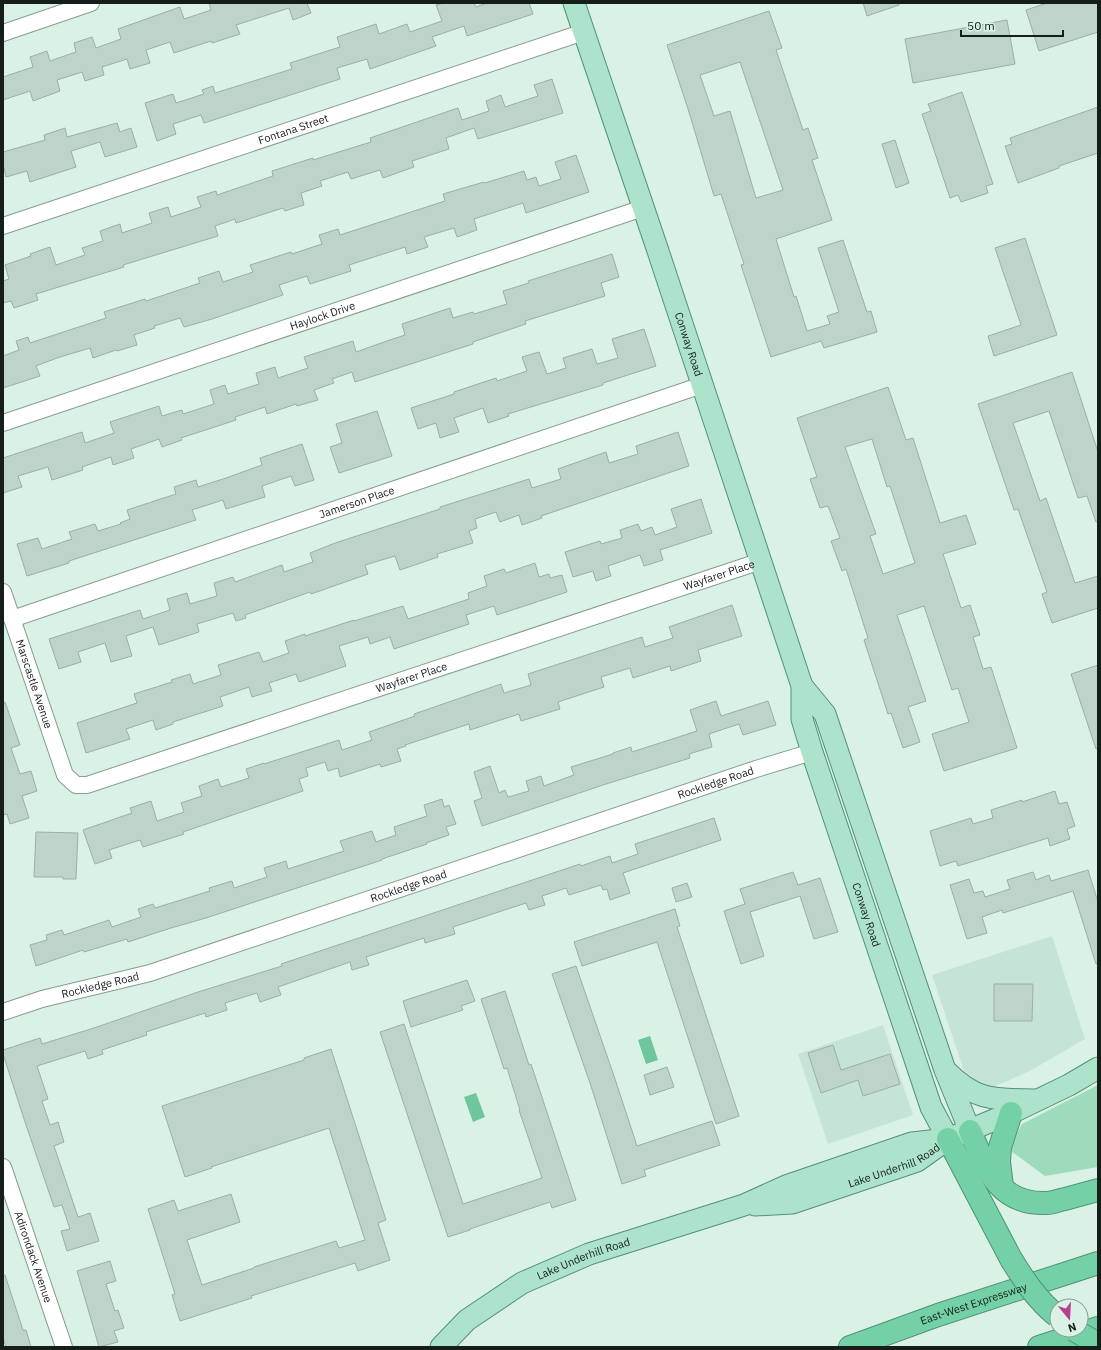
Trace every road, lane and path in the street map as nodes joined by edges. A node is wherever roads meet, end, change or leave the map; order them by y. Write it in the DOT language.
graph roads {
  1 [pos="91,3"];
  2 [pos="574,3"];
  3 [pos="584,32"];
  4 [pos="3,33"];
  5 [pos="642,208"];
  6 [pos="3,226"];
  7 [pos="702,385"];
  8 [pos="3,423"];
  9 [pos="761,561"];
  10 [pos="3,592"];
  11 [pos="12,619"];
  12 [pos="802,686"];
  13 [pos="812,752"];
  14 [pos="65,775"];
  15 [pos="3,1012"];
  16 [pos="1098,1068"];
  17 [pos="946,1070"];
  18 [pos="1037,1100"];
  19 [pos="1011,1113"];
  20 [pos="970,1131"];
  21 [pos="948,1140"];
  22 [pos="3,1167"];
  23 [pos="1003,1189"];
  24 [pos="1098,1190"];
  25 [pos="1098,1263"];
  26 [pos="1049,1308"];
  27 [pos="1098,1328"];
  28 [pos="1088,1338"];
  29 [pos="1098,1344"];
  30 [pos="64,1347"];
  31 [pos="441,1347"];
  32 [pos="850,1347"];
  33 [pos="1039,1347"];
  1 -- 4 [label="street"];
  2 -- 3 [label="main road, Conway Road"];
  3 -- 5 [label="main road, Conway Road"];
  3 -- 6 [label="street, Fontana Street"];
  5 -- 7 [label="main road, Conway Road"];
  5 -- 8 [label="street, Haylock Drive"];
  7 -- 9 [label="main road, Conway Road"];
  7 -- 11 [label="street, Jamerson Place"];
  9 -- 12 [label="main road, Conway Road"];
  9 -- 14 [label="street, Wayfarer Place"];
  10 -- 11 [label="street, Marscastle Avenue"];
  11 -- 14 [label="street, Marscastle Avenue"];
  12 -- 13 [label="main road, Conway Road"];
  12 -- 17 [label="main road, Conway Road"];
  13 -- 15 [label="street, Rockledge Road"];
  13 -- 21 [label="main road, Conway Road"];
  16 -- 18 [label="main road, Lake Underhill Road"];
  17 -- 18 [label="main road"];
  17 -- 20 [label="main road, Conway Road"];
  18 -- 19 [label="main road, Lake Underhill Road"];
  19 -- 20 [label="main road, Lake Underhill Road"];
  19 -- 23 [label="highway"];
  20 -- 21 [label="main road, Lake Underhill Road"];
  20 -- 23 [label="highway"];
  21 -- 26 [label="highway, bridge"];
  21 -- 31 [label="main road, Lake Underhill Road"];
  22 -- 30 [label="street, Adirondack Avenue"];
  23 -- 24 [label="highway"];
  25 -- 32 [label="highway, East-West Expressway"];
  27 -- 33 [label="highway"];
  28 -- 29 [label="highway, bridge"];
}
